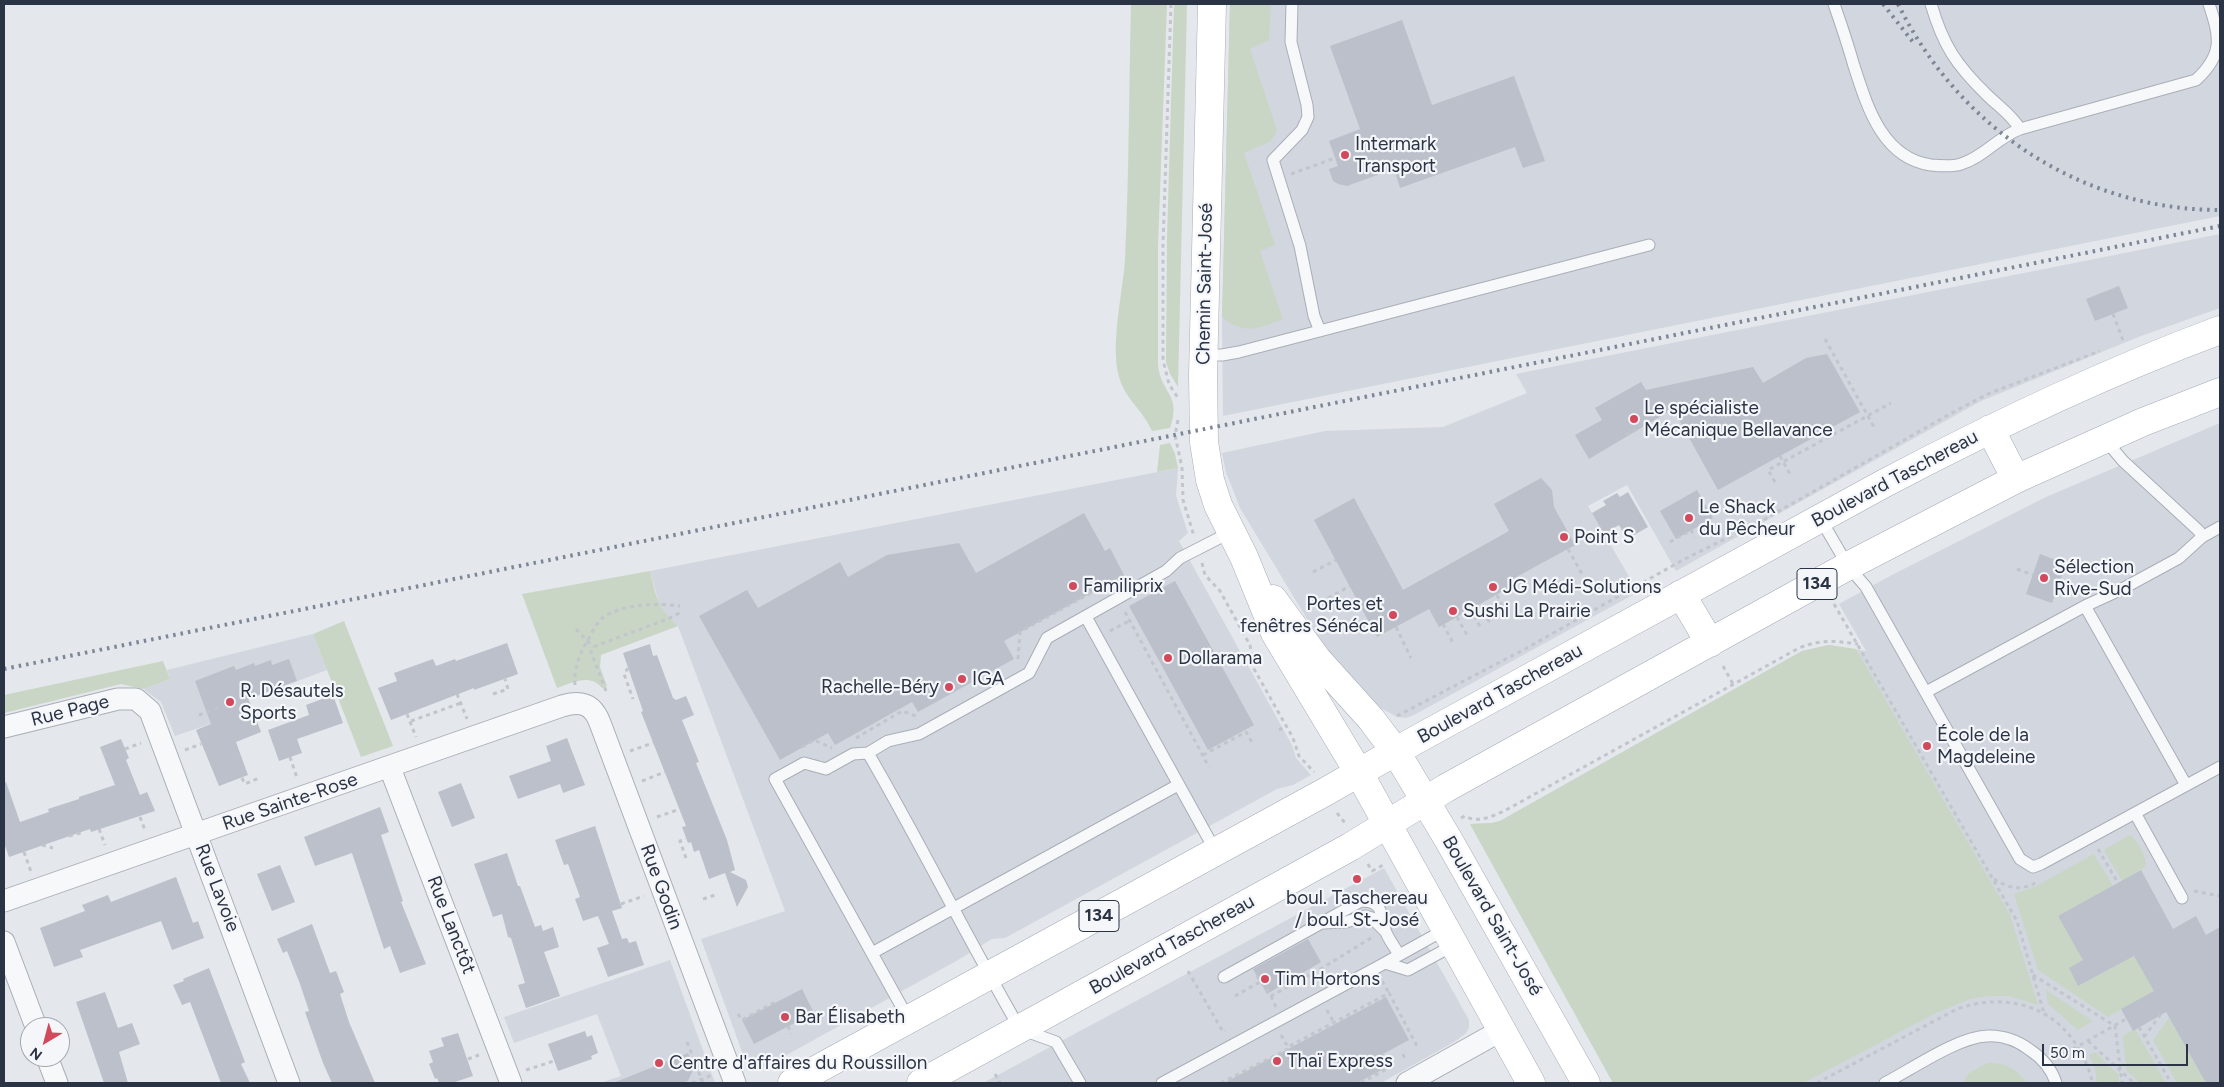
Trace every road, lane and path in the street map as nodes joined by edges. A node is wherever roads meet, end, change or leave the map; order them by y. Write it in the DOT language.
graph roads {
  1 [pos="1170,4"];
  2 [pos="1212,4"];
  3 [pos="1292,4"];
  4 [pos="1834,4"];
  5 [pos="1932,4"];
  6 [pos="2209,4"];
  7 [pos="2020,128"];
  8 [pos="1335,158"];
  9 [pos="1279,179"];
  10 [pos="1649,245"];
  11 [pos="2113,314"];
  12 [pos="2220,330"];
  13 [pos="1320,331"];
  14 [pos="1826,339"];
  15 [pos="2124,343"];
  16 [pos="1203,355"];
  17 [pos="2220,392"];
  18 [pos="1891,403"];
  19 [pos="1178,405"];
  20 [pos="1178,414"];
  21 [pos="1868,416"];
  22 [pos="1874,427"];
  23 [pos="1990,429"];
  24 [pos="1636,430"];
  25 [pos="1626,435"];
  26 [pos="2108,437"];
  27 [pos="1780,456"];
  28 [pos="1783,462"];
  29 [pos="1790,474"];
  30 [pos="2016,479"];
  31 [pos="1775,482"];
  32 [pos="1820,518"];
  33 [pos="1191,527"];
  34 [pos="2220,527"];
  35 [pos="1611,530"];
  36 [pos="1622,530"];
  37 [pos="1231,532"];
  38 [pos="1695,537"];
  39 [pos="2202,537"];
  40 [pos="1670,542"];
  41 [pos="1568,549"];
  42 [pos="1244,557"];
  43 [pos="1336,560"];
  44 [pos="1202,564"];
  45 [pos="1848,566"];
  46 [pos="2017,569"];
  47 [pos="1314,572"];
  48 [pos="1582,574"];
  49 [pos="2033,575"];
  50 [pos="1109,584"];
  51 [pos="1350,586"];
  52 [pos="1681,594"];
  53 [pos="1497,595"];
  54 [pos="1328,598"];
  55 [pos="1834,604"];
  56 [pos="1479,605"];
  57 [pos="680,606"];
  58 [pos="2085,606"];
  59 [pos="1122,607"];
  60 [pos="1470,609"];
  61 [pos="683,611"];
  62 [pos="1506,614"];
  63 [pos="1086,617"];
  64 [pos="1457,617"];
  65 [pos="1367,619"];
  66 [pos="1129,621"];
  67 [pos="1490,623"];
  68 [pos="1443,624"];
  69 [pos="1396,627"];
  70 [pos="1481,628"];
  71 [pos="576,629"];
  72 [pos="1346,630"];
  73 [pos="1467,635"];
  74 [pos="1098,637"];
  75 [pos="586,643"];
  76 [pos="1453,643"];
  77 [pos="1858,644"];
  78 [pos="593,647"];
  79 [pos="1716,654"];
  80 [pos="1412,658"];
  81 [pos="1018,662"];
  82 [pos="1160,662"];
  83 [pos="1154,665"];
  84 [pos="628,668"];
  85 [pos="505,679"];
  86 [pos="575,681"];
  87 [pos="1733,684"];
  88 [pos="606,691"];
  89 [pos="1926,692"];
  90 [pos="493,694"];
  91 [pos="136,699"];
  92 [pos="633,699"];
  93 [pos="461,703"];
  94 [pos="576,703"];
  95 [pos="220,707"];
  96 [pos="926,712"];
  97 [pos="199,715"];
  98 [pos="411,721"];
  99 [pos="1286,726"];
  100 [pos="4,727"];
  101 [pos="1279,730"];
  102 [pos="850,741"];
  103 [pos="1204,742"];
  104 [pos="653,743"];
  105 [pos="201,744"];
  106 [pos="1253,744"];
  107 [pos="1198,746"];
  108 [pos="835,749"];
  109 [pos="797,750"];
  110 [pos="182,751"];
  111 [pos="628,752"];
  112 [pos="1396,752"];
  113 [pos="868,753"];
  114 [pos="1202,755"];
  115 [pos="1209,767"];
  116 [pos="2220,767"];
  117 [pos="390,768"];
  118 [pos="1313,771"];
  119 [pos="665,772"];
  120 [pos="1359,773"];
  121 [pos="242,778"];
  122 [pos="260,778"];
  123 [pos="639,782"];
  124 [pos="1178,785"];
  125 [pos="2186,785"];
  126 [pos="1426,800"];
  127 [pos="680,809"];
  128 [pos="2136,813"];
  129 [pos="1465,816"];
  130 [pos="653,819"];
  131 [pos="1388,824"];
  132 [pos="81,833"];
  133 [pos="196,834"];
  134 [pos="69,836"];
  135 [pos="686,839"];
  136 [pos="42,845"];
  137 [pos="53,848"];
  138 [pos="2098,849"];
  139 [pos="1216,852"];
  140 [pos="686,858"];
  141 [pos="1384,865"];
  142 [pos="1372,871"];
  143 [pos="2118,883"];
  144 [pos="648,894"];
  145 [pos="715,895"];
  146 [pos="2220,896"];
  147 [pos="2182,898"];
  148 [pos="704,899"];
  149 [pos="4,902"];
  150 [pos="621,904"];
  151 [pos="952,909"];
  152 [pos="1381,933"];
  153 [pos="1450,937"];
  154 [pos="4,942"];
  155 [pos="872,953"];
  156 [pos="1399,955"];
  157 [pos="1385,963"];
  158 [pos="1253,969"];
  159 [pos="1188,971"];
  160 [pos="2033,974"];
  161 [pos="989,976"];
  162 [pos="1224,977"];
  163 [pos="1382,981"];
  164 [pos="1260,982"];
  165 [pos="1389,993"];
  166 [pos="1235,996"];
  167 [pos="1271,996"];
  168 [pos="777,1001"];
  169 [pos="1278,1009"];
  170 [pos="2044,1013"];
  171 [pos="738,1014"];
  172 [pos="2162,1014"];
  173 [pos="32,1017"];
  174 [pos="2126,1019"];
  175 [pos="909,1020"];
  176 [pos="788,1026"];
  177 [pos="2116,1026"];
  178 [pos="2139,1027"];
  179 [pos="1230,1028"];
  180 [pos="1020,1029"];
  181 [pos="1502,1030"];
  182 [pos="1280,1032"];
  183 [pos="791,1034"];
  184 [pos="2144,1037"];
  185 [pos="2088,1041"];
  186 [pos="687,1042"];
  187 [pos="1417,1046"];
  188 [pos="1288,1048"];
  189 [pos="482,1054"];
  190 [pos="1403,1054"];
  191 [pos="468,1060"];
  192 [pos="554,1061"];
  193 [pos="2046,1065"];
  194 [pos="1392,1066"];
  195 [pos="51,1067"];
  196 [pos="2121,1072"];
  197 [pos="715,1074"];
  198 [pos="995,1074"];
  199 [pos="517,1077"];
  200 [pos="1402,1080"];
  201 [pos="703,1081"];
  202 [pos="57,1083"];
  203 [pos="289,1083"];
  204 [pos="692,1083"];
  205 [pos="735,1083"];
  206 [pos="792,1083"];
  207 [pos="922,1083"];
  208 [pos="1000,1083"];
  209 [pos="1080,1083"];
  210 [pos="1162,1083"];
  211 [pos="1221,1083"];
  212 [pos="1361,1083"];
  213 [pos="1531,1083"];
  214 [pos="1586,1083"];
  215 [pos="1885,1083"];
  216 [pos="2056,1083"];
  217 [pos="2122,1083"];
  218 [pos="2134,1083"];
  219 [pos="2171,1083"];
  1 -- 19 [label="path"];
  2 -- 16 [label="main road, Chemin Saint-José"];
  3 -- 9 [label="lane"];
  4 -- 7 [label="lane"];
  5 -- 7 [label="lane"];
  6 -- 7 [label="lane"];
  8 -- 9 [label="path"];
  9 -- 13 [label="lane"];
  10 -- 13 [label="lane"];
  11 -- 15 [label="path"];
  12 -- 23 [label="main road, Boulevard Taschereau / 134"];
  13 -- 16 [label="lane"];
  14 -- 21 [label="path"];
  16 -- 37 [label="main road, Chemin Saint-José"];
  17 -- 26 [label="main road, Boulevard Taschereau / 134"];
  18 -- 21 [label="path"];
  20 -- 33 [label="path"];
  21 -- 22 [label="path"];
  21 -- 28 [label="path"];
  23 -- 30 [label="main road"];
  23 -- 32 [label="main road, Boulevard Taschereau / 134"];
  24 -- 25 [label="path"];
  26 -- 30 [label="main road, Boulevard Taschereau / 134"];
  26 -- 39 [label="lane"];
  27 -- 28 [label="path"];
  28 -- 29 [label="path"];
  28 -- 31 [label="path"];
  30 -- 45 [label="main road, Boulevard Taschereau / 134"];
  32 -- 45 [label="lane"];
  32 -- 52 [label="main road, Boulevard Taschereau / 134"];
  34 -- 39 [label="lane"];
  35 -- 36 [label="path"];
  37 -- 42 [label="main road, Chemin Saint-José"];
  37 -- 63 [label="lane"];
  38 -- 40 [label="path"];
  39 -- 58 [label="lane"];
  41 -- 48 [label="path"];
  42 -- 112 [label="main road, Chemin Saint-José"];
  42 -- 120 [label="main road, Chemin Saint-José"];
  43 -- 47 [label="path"];
  44 -- 99 [label="path"];
  45 -- 79 [label="main road, Boulevard Taschereau / 134"];
  45 -- 89 [label="lane"];
  46 -- 49 [label="path"];
  50 -- 81 [label="path"];
  51 -- 54 [label="path"];
  52 -- 79 [label="main road"];
  52 -- 112 [label="main road, Boulevard Taschereau / 134"];
  53 -- 62 [label="path"];
  55 -- 77 [label="path"];
  56 -- 67 [label="path"];
  57 -- 75 [label="path"];
  58 -- 89 [label="lane"];
  58 -- 125 [label="lane"];
  59 -- 66 [label="path"];
  60 -- 70 [label="path"];
  61 -- 78 [label="path"];
  63 -- 74 [label="lane"];
  63 -- 113 [label="lane"];
  64 -- 73 [label="path"];
  65 -- 72 [label="path"];
  66 -- 74 [label="path"];
  66 -- 83 [label="path"];
  68 -- 76 [label="path"];
  69 -- 80 [label="path"];
  71 -- 75 [label="path"];
  74 -- 124 [label="lane"];
  75 -- 78 [label="path"];
  75 -- 86 [label="path"];
  77 -- 87 [label="path"];
  77 -- 160 [label="path"];
  78 -- 88 [label="path"];
  79 -- 87 [label="path"];
  79 -- 126 [label="main road, Boulevard Taschereau / 134"];
  82 -- 83 [label="path"];
  83 -- 107 [label="path"];
  84 -- 92 [label="path"];
  85 -- 90 [label="path"];
  87 -- 129 [label="path"];
  89 -- 128 [label="lane"];
  91 -- 100 [label="street, Rue Page"];
  91 -- 133 [label="street, Rue Lavoie"];
  93 -- 98 [label="path"];
  94 -- 117 [label="street, Rue Sainte-Rose"];
  94 -- 205 [label="street, Rue Godin"];
  95 -- 97 [label="path"];
  96 -- 102 [label="path"];
  99 -- 101 [label="path"];
  99 -- 118 [label="path"];
  103 -- 107 [label="path"];
  104 -- 111 [label="path"];
  105 -- 110 [label="path"];
  106 -- 114 [label="path"];
  107 -- 114 [label="path"];
  108 -- 109 [label="path"];
  112 -- 120 [label="main road, Boulevard Taschereau / 134"];
  112 -- 126 [label="main road, Boulevard Saint-José"];
  113 -- 151 [label="lane"];
  113 -- 155 [label="lane"];
  114 -- 115 [label="path"];
  116 -- 125 [label="lane"];
  117 -- 133 [label="street, Rue Sainte-Rose"];
  117 -- 199 [label="street, Rue Lanctôt"];
  119 -- 123 [label="path"];
  120 -- 131 [label="main road"];
  120 -- 139 [label="main road, Boulevard Taschereau / 134"];
  121 -- 122 [label="path"];
  124 -- 139 [label="lane"];
  124 -- 151 [label="lane"];
  125 -- 128 [label="lane"];
  126 -- 131 [label="main road, Boulevard Taschereau / 134"];
  126 -- 214 [label="main road, Boulevard Saint-José"];
  127 -- 130 [label="path"];
  128 -- 147 [label="lane"];
  131 -- 153 [label="main road"];
  131 -- 180 [label="main road, Boulevard Taschereau / 134"];
  132 -- 134 [label="path"];
  133 -- 149 [label="street, Rue Sainte-Rose"];
  133 -- 203 [label="street, Rue Lavoie"];
  135 -- 140 [label="path"];
  136 -- 137 [label="path"];
  138 -- 143 [label="path"];
  139 -- 161 [label="main road, Boulevard Taschereau / 134"];
  141 -- 142 [label="path"];
  144 -- 150 [label="path"];
  145 -- 148 [label="path"];
  146 -- 147 [label="path"];
  151 -- 155 [label="lane"];
  151 -- 161 [label="lane"];
  152 -- 156 [label="lane"];
  152 -- 162 [label="lane"];
  152 -- 167 [label="path"];
  153 -- 156 [label="lane"];
  153 -- 157 [label="lane"];
  153 -- 181 [label="main road"];
  154 -- 173 [label="street"];
  155 -- 175 [label="lane"];
  156 -- 157 [label="lane"];
  157 -- 210 [label="lane"];
  158 -- 164 [label="path"];
  159 -- 179 [label="path"];
  160 -- 170 [label="path"];
  160 -- 177 [label="path"];
  161 -- 175 [label="main road, Boulevard Taschereau / 134"];
  161 -- 180 [label="lane"];
  163 -- 165 [label="path"];
  164 -- 166 [label="path"];
  164 -- 167 [label="path"];
  165 -- 187 [label="path"];
  165 -- 188 [label="path"];
  167 -- 169 [label="path"];
  168 -- 171 [label="path"];
  172 -- 184 [label="path"];
  174 -- 177 [label="path"];
  175 -- 206 [label="main road, Boulevard Taschereau / 134"];
  176 -- 183 [label="path"];
  177 -- 185 [label="path"];
  177 -- 196 [label="path"];
  178 -- 184 [label="path"];
  180 -- 207 [label="main road, Boulevard Taschereau / 134"];
  180 -- 209 [label="lane"];
  181 -- 200 [label="street"];
  181 -- 213 [label="main road"];
  182 -- 188 [label="path"];
  184 -- 219 [label="path"];
  185 -- 193 [label="path"];
  185 -- 196 [label="path"];
  186 -- 201 [label="path"];
  188 -- 211 [label="path"];
  189 -- 191 [label="path"];
  190 -- 194 [label="path"];
  192 -- 199 [label="path"];
  193 -- 215 [label="lane"];
  193 -- 216 [label="lane"];
  194 -- 200 [label="path"];
  194 -- 212 [label="path"];
  195 -- 202 [label="street"];
  196 -- 217 [label="path"];
  196 -- 218 [label="path"];
  197 -- 201 [label="path"];
  198 -- 208 [label="path"];
  201 -- 204 [label="path"];
}
